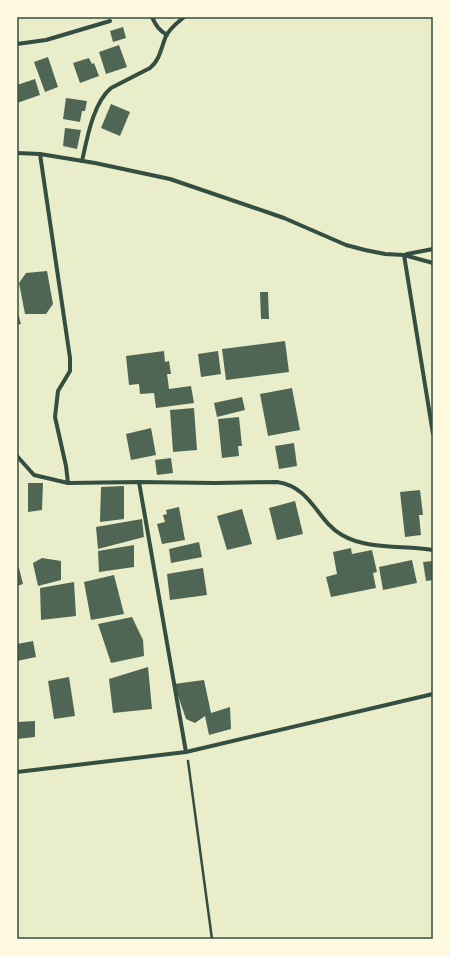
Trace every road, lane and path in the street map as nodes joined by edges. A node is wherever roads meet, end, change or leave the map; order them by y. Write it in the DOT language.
graph roads {
  1 [pos="152,17"];
  2 [pos="184,17"];
  3 [pos="110,21"];
  4 [pos="167,35"];
  5 [pos="17,44"];
  6 [pos="17,153"];
  7 [pos="40,154"];
  8 [pos="82,161"];
  9 [pos="433,249"];
  10 [pos="404,255"];
  11 [pos="433,263"];
  12 [pos="433,434"];
  13 [pos="17,456"];
  14 [pos="139,482"];
  15 [pos="68,483"];
  16 [pos="433,550"];
  17 [pos="433,694"];
  18 [pos="186,752"];
  19 [pos="17,772"];
  20 [pos="212,939"];
  1 -- 4 [label="street"];
  2 -- 4 [label="street"];
  3 -- 5 [label="street"];
  4 -- 8 [label="street"];
  6 -- 7 [label="street"];
  7 -- 8 [label="street"];
  7 -- 15 [label="street"];
  8 -- 10 [label="street"];
  9 -- 10 [label="street"];
  10 -- 11 [label="street"];
  10 -- 12 [label="street"];
  13 -- 15 [label="street"];
  14 -- 15 [label="street"];
  14 -- 16 [label="street"];
  14 -- 18 [label="street"];
  17 -- 18 [label="street"];
  18 -- 19 [label="street"];
  18 -- 20 [label="path"];
}
